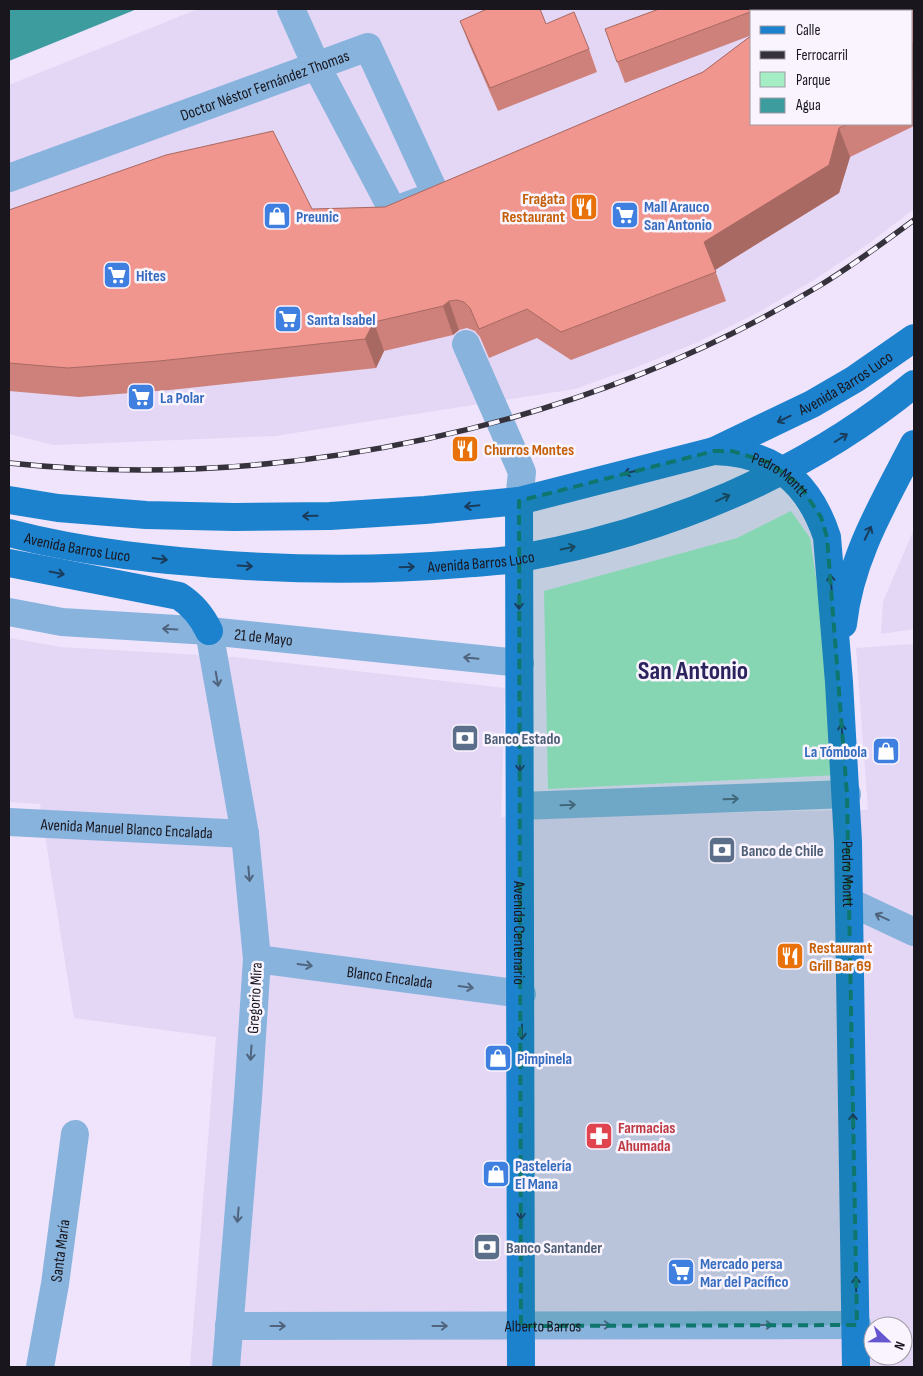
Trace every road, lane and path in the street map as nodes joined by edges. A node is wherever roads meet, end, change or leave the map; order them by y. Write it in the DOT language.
graph roads {
  1 [pos="291,9"];
  2 [pos="316,65"];
  3 [pos="9,178"];
  4 [pos="914,338"];
  5 [pos="466,344"];
  6 [pos="914,384"];
  7 [pos="914,444"];
  8 [pos="714,451"];
  9 [pos="784,471"];
  10 [pos="9,500"];
  11 [pos="519,500"];
  12 [pos="9,533"];
  13 [pos="519,558"];
  14 [pos="9,563"];
  15 [pos="9,612"];
  16 [pos="209,631"];
  17 [pos="520,663"];
  18 [pos="839,682"];
  19 [pos="846,794"];
  20 [pos="520,806"];
  21 [pos="9,822"];
  22 [pos="245,834"];
  23 [pos="850,902"];
  24 [pos="914,932"];
  25 [pos="257,959"];
  26 [pos="522,994"];
  27 [pos="75,1134"];
  28 [pos="857,1325"];
  29 [pos="229,1326"];
  30 [pos="521,1326"];
  31 [pos="40,1367"];
  32 [pos="226,1367"];
  33 [pos="521,1367"];
  34 [pos="856,1367"];
  1 -- 2 [label="street"];
  2 -- 2 [label="street, Doctor Néstor Fernández Thomas"];
  2 -- 3 [label="street, Doctor Néstor Fernández Thomas"];
  4 -- 8 [label="main road, Avenida Barros Luco, one-way"];
  5 -- 11 [label="street"];
  9 -- 6 [label="main road, Avenida Barros Luco, one-way"];
  18 -- 7 [label="main road, one-way"];
  8 -- 9 [label="main road, Pedro Montt"];
  8 -- 11 [label="main road, Avenida Barros Luco, one-way"];
  13 -- 9 [label="main road, Avenida Barros Luco, one-way"];
  18 -- 9 [label="main road, Pedro Montt, one-way"];
  11 -- 10 [label="main road, Avenida Barros Luco, one-way"];
  11 -- 13 [label="main road, Avenida Centenario"];
  12 -- 13 [label="main road, Avenida Barros Luco, one-way"];
  13 -- 17 [label="main road, Avenida Centenario, one-way"];
  14 -- 16 [label="main road, one-way"];
  16 -- 15 [label="street, 21 de Mayo, one-way"];
  17 -- 16 [label="street, 21 de Mayo, one-way"];
  16 -- 22 [label="street, Gregorio Mira, one-way"];
  17 -- 20 [label="main road, Avenida Centenario, one-way"];
  19 -- 18 [label="main road, Pedro Montt, one-way"];
  20 -- 19 [label="street, one-way"];
  19 -- 23 [label="main road, Pedro Montt"];
  20 -- 26 [label="main road, Avenida Centenario"];
  21 -- 22 [label="street, Avenida Manuel Blanco Encalada"];
  22 -- 25 [label="street, Gregorio Mira, one-way"];
  24 -- 23 [label="street, one-way"];
  28 -- 23 [label="main road, Pedro Montt, one-way"];
  25 -- 26 [label="street, Blanco Encalada, one-way"];
  25 -- 29 [label="street, Gregorio Mira, one-way"];
  26 -- 30 [label="main road, Avenida Centenario, one-way"];
  27 -- 31 [label="street, Santa María"];
  30 -- 28 [label="street, Alberto Barros, one-way"];
  28 -- 34 [label="main road, Pedro Montt"];
  29 -- 30 [label="street, Alberto Barros, one-way"];
  29 -- 32 [label="street, Gregorio Mira"];
  30 -- 33 [label="main road, Avenida Centenario"];
}
